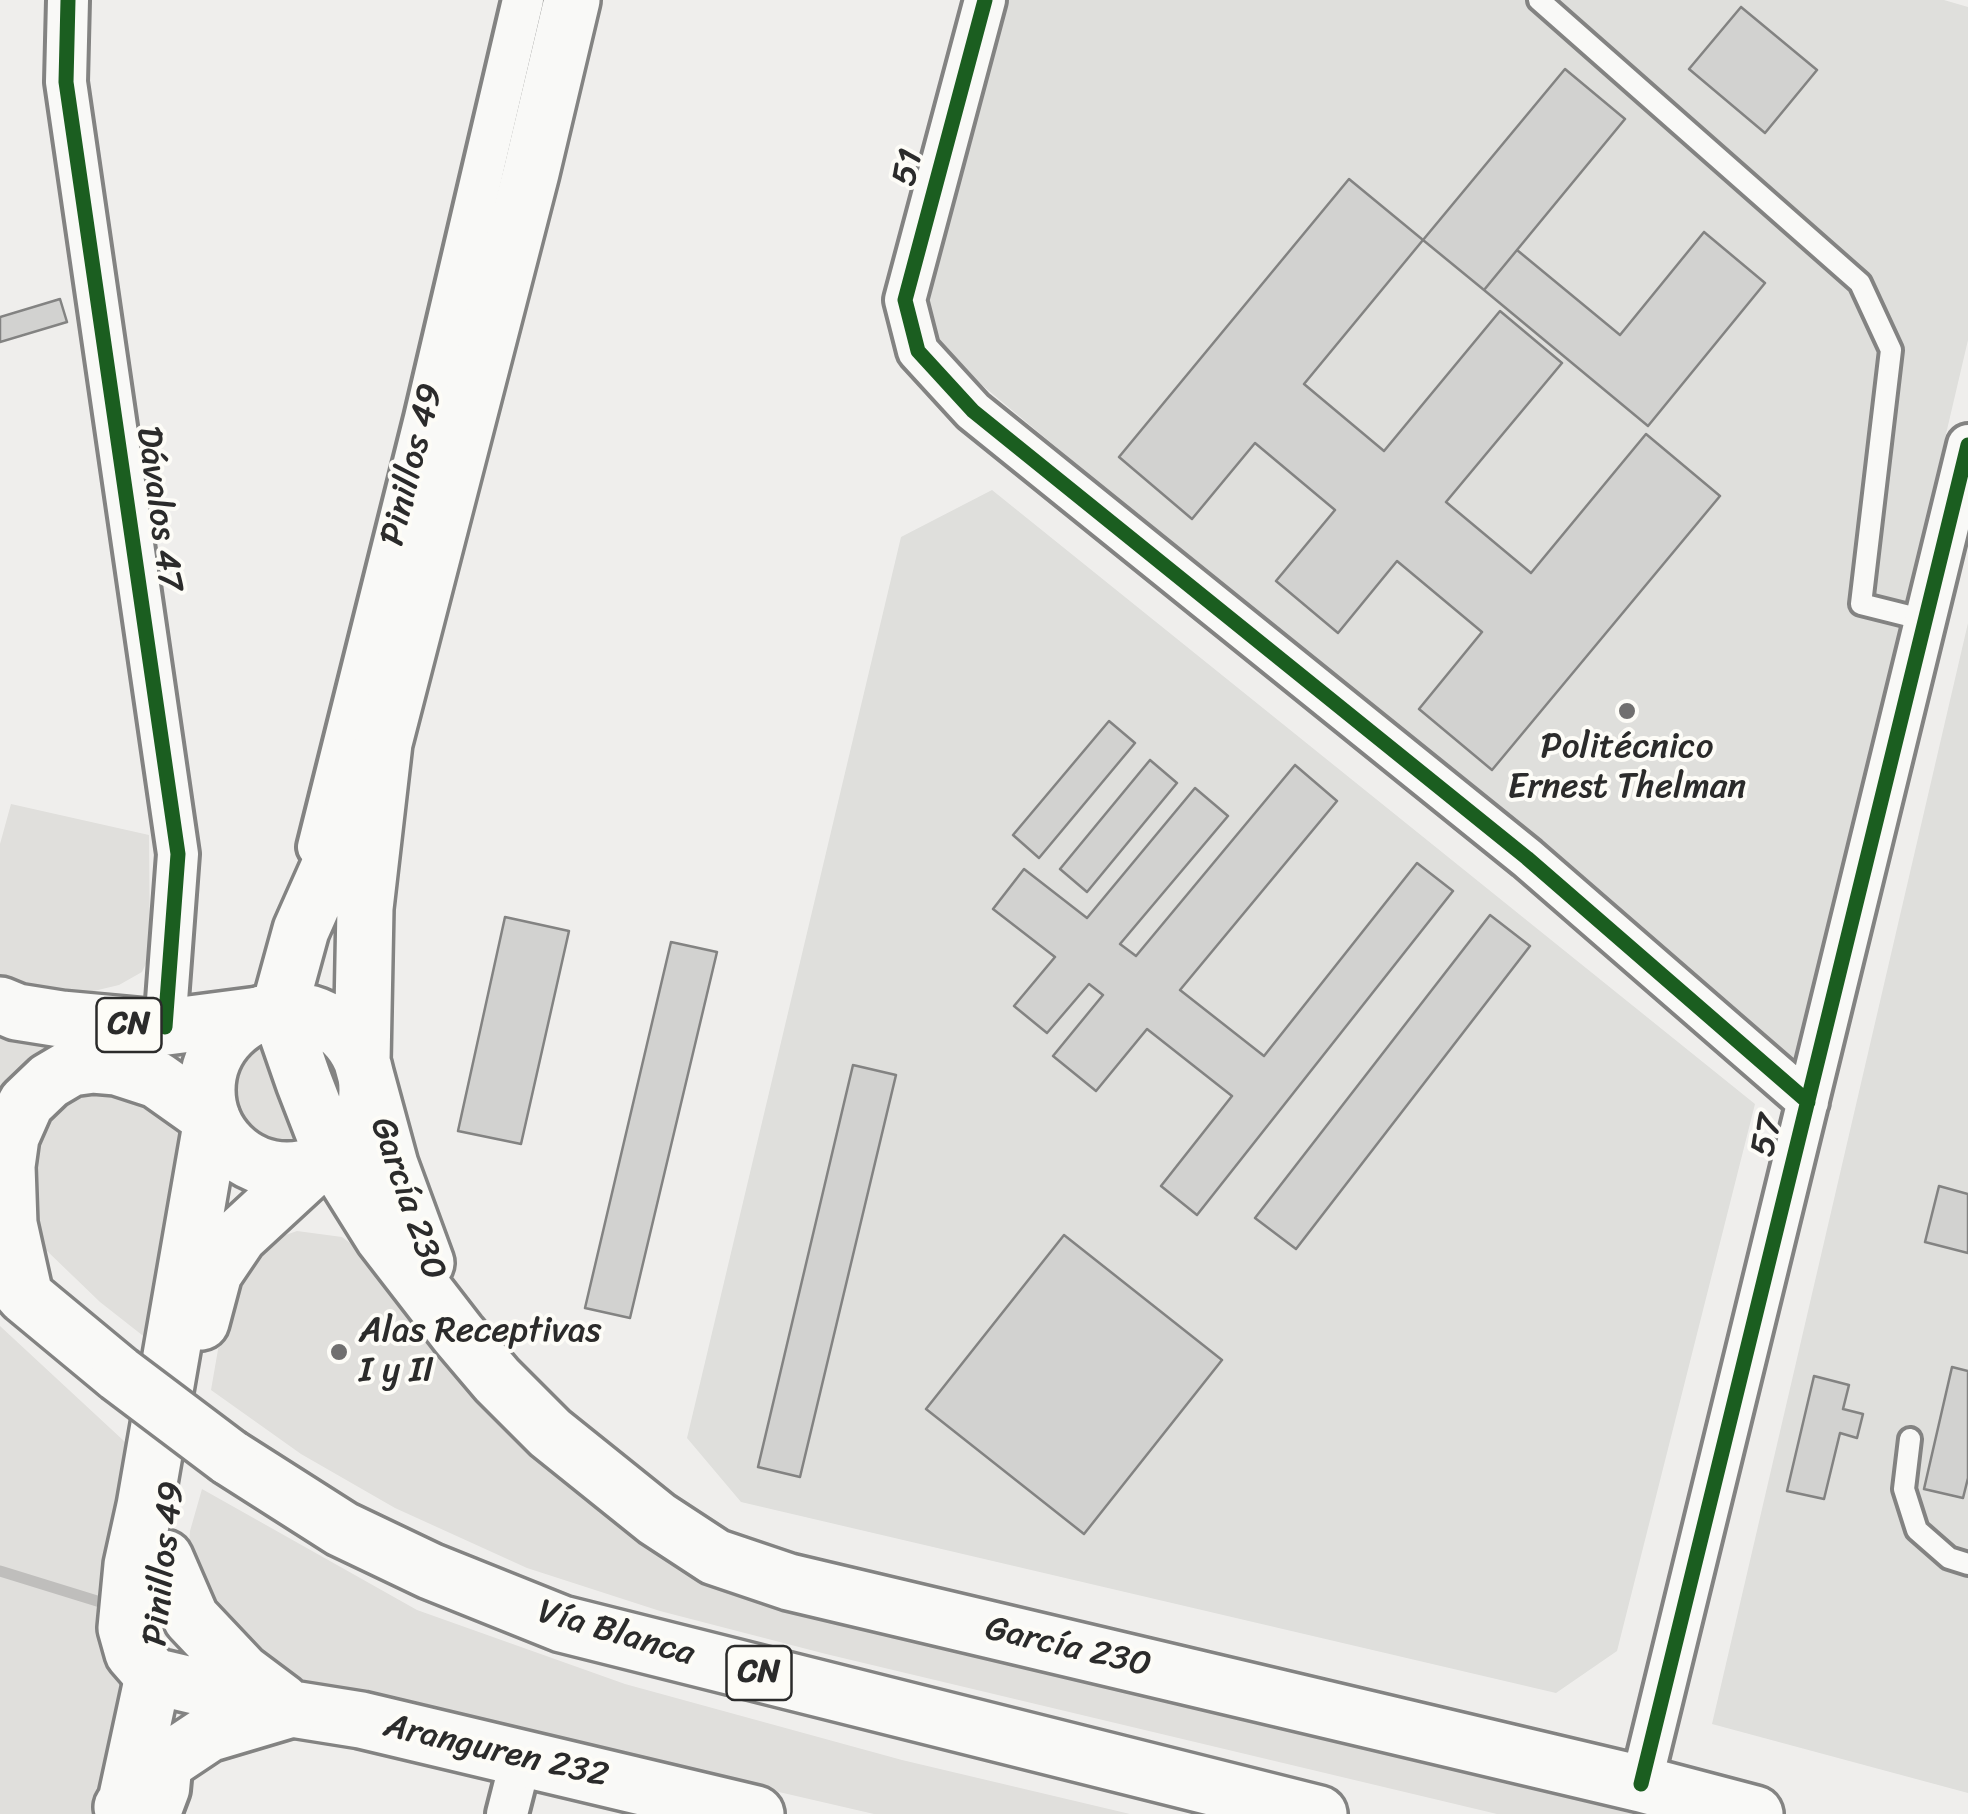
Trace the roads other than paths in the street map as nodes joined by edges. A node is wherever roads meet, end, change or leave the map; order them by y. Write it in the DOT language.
graph roads {
  1 [pos="68,0"];
  2 [pos="522,0"];
  3 [pos="572,0"];
  4 [pos="985,0"];
  5 [pos="1538,0"];
  6 [pos="1968,444"];
  7 [pos="1925,620"];
  8 [pos="384,743"];
  9 [pos="301,930"];
  10 [pos="0,1005"];
  11 [pos="269,1013"];
  12 [pos="165,1027"];
  13 [pos="362,1062"];
  14 [pos="1808,1102"];
  15 [pos="212,1119"];
  16 [pos="324,1161"];
  17 [pos="239,1236"];
  18 [pos="383,1237"];
  19 [pos="13,1282"];
  20 [pos="458,1334"];
  21 [pos="1910,1440"];
  22 [pos="166,1558"];
  23 [pos="1968,1564"];
  24 [pos="152,1676"];
  25 [pos="292,1709"];
  26 [pos="521,1759"];
  27 [pos="1641,1784"];
  28 [pos="134,1810"];
  29 [pos="749,1813"];
  30 [pos="507,1814"];
  31 [pos="1319,1814"];
  32 [pos="1755,1814"];
  1 -- 12 [label="street, Dávalos 47"];
  2 -- 9 [label="street, Pinillos 49"];
  3 -- 8 [label="main road, Pinillos 49"];
  4 -- 14 [label="street, 51"];
  5 -- 7 [label="lane"];
  6 -- 7 [label="street, 57"];
  7 -- 14 [label="street, 57"];
  8 -- 9 [label="main road, Pinillos 49"];
  8 -- 13 [label="main road, Pinillos 49"];
  9 -- 11 [label="main road, Pinillos 49"];
  10 -- 12 [label="main road, CN"];
  11 -- 12 [label="main road, CN"];
  11 -- 13 [label="main road"];
  11 -- 15 [label="main road, Pinillos 49"];
  11 -- 16 [label="main road"];
  13 -- 16 [label="main road, Pinillos 49"];
  13 -- 20 [label="main road, García 230"];
  14 -- 27 [label="street, 57"];
  15 -- 16 [label="main road"];
  15 -- 19 [label="main road"];
  15 -- 24 [label="main road, Pinillos 49"];
  16 -- 17 [label="main road, Pinillos 49"];
  16 -- 18 [label="main road, García 230"];
  17 -- 18 [label="main road"];
  17 -- 22 [label="main road, Pinillos 49"];
  18 -- 20 [label="main road, García 230"];
  19 -- 31 [label="main road, Vía Blanca / CN, bridge"];
  20 -- 27 [label="main road, García 230"];
  21 -- 23 [label="lane"];
  22 -- 24 [label="main road, Pinillos 49"];
  22 -- 25 [label="main road, Aranguren 232"];
  24 -- 25 [label="main road, Aranguren 232"];
  24 -- 28 [label="main road"];
  25 -- 26 [label="main road, Aranguren 232"];
  25 -- 28 [label="main road"];
  26 -- 29 [label="main road, Aranguren 232"];
  26 -- 30 [label="street"];
  27 -- 32 [label="main road, García 230"];
}
